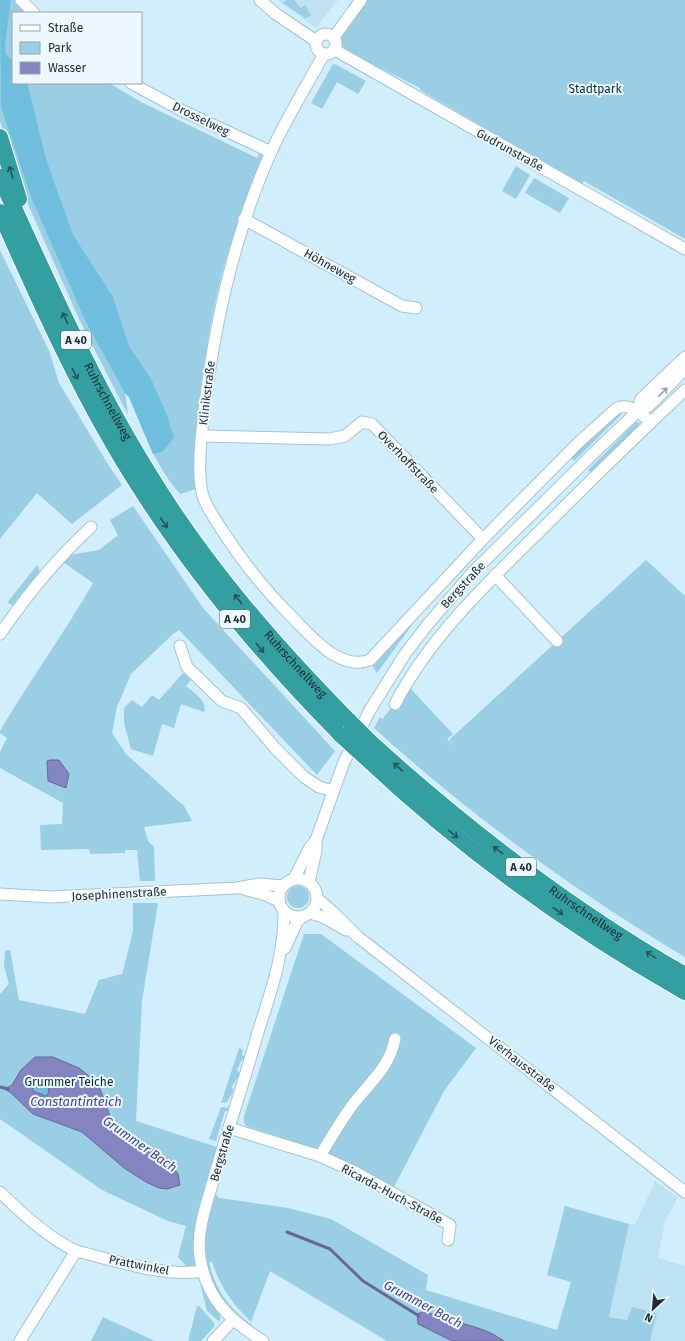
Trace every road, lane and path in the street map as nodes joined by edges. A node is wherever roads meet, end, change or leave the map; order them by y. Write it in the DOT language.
graph roads {
  1 [pos="21,0"];
  2 [pos="260,0"];
  3 [pos="361,0"];
  4 [pos="33,12"];
  5 [pos="334,37"];
  6 [pos="316,40"];
  7 [pos="335,50"];
  8 [pos="324,54"];
  9 [pos="133,84"];
  10 [pos="0,137"];
  11 [pos="271,152"];
  12 [pos="0,177"];
  13 [pos="0,212"];
  14 [pos="244,218"];
  15 [pos="0,237"];
  16 [pos="685,249"];
  17 [pos="33,250"];
  18 [pos="416,308"];
  19 [pos="46,314"];
  20 [pos="685,357"];
  21 [pos="685,369"];
  22 [pos="685,390"];
  23 [pos="637,412"];
  24 [pos="651,422"];
  25 [pos="203,436"];
  26 [pos="144,480"];
  27 [pos="91,527"];
  28 [pos="483,539"];
  29 [pos="495,575"];
  30 [pos="0,634"];
  31 [pos="557,641"];
  32 [pos="180,646"];
  33 [pos="378,653"];
  34 [pos="395,704"];
  35 [pos="366,748"];
  36 [pos="333,791"];
  37 [pos="316,840"];
  38 [pos="294,879"];
  39 [pos="309,882"];
  40 [pos="282,886"];
  41 [pos="238,888"];
  42 [pos="0,894"];
  43 [pos="317,898"];
  44 [pos="279,901"];
  45 [pos="284,911"];
  46 [pos="306,914"];
  47 [pos="358,937"];
  48 [pos="282,954"];
  49 [pos="685,975"];
  50 [pos="685,992"];
  51 [pos="395,1039"];
  52 [pos="229,1128"];
  53 [pos="320,1156"];
  54 [pos="0,1192"];
  55 [pos="685,1192"];
  56 [pos="448,1240"];
  57 [pos="76,1252"];
  58 [pos="202,1271"];
  59 [pos="232,1320"];
  60 [pos="20,1341"];
  61 [pos="213,1341"];
  62 [pos="263,1341"];
  1 -- 4 [label="street"];
  2 -- 6 [label="street"];
  3 -- 5 [label="street"];
  5 -- 6 [label="street"];
  5 -- 7 [label="street"];
  6 -- 8 [label="street"];
  7 -- 8 [label="street"];
  7 -- 16 [label="street, Gudrunstraße"];
  8 -- 11 [label="street, Klinikstraße"];
  9 -- 11 [label="street, Drosselweg"];
  17 -- 10 [label="highway, one-way"];
  11 -- 14 [label="street, Klinikstraße"];
  12 -- 17 [label="highway, Ruhrschnellweg / A 40"];
  13 -- 19 [label="highway, Ruhrschnellweg / A 40"];
  14 -- 18 [label="street, Höhneweg"];
  14 -- 25 [label="street, Klinikstraße"];
  15 -- 19 [label="highway"];
  26 -- 17 [label="highway, Ruhrschnellweg / A 40, one-way"];
  19 -- 26 [label="highway, Ruhrschnellweg / A 40, one-way"];
  20 -- 23 [label="street, Bergstraße"];
  23 -- 21 [label="street, Bergstraße, one-way"];
  22 -- 24 [label="street, Bergstraße"];
  23 -- 24 [label="street, Bergstraße"];
  23 -- 28 [label="street, Bergstraße"];
  23 -- 36 [label="street, Bergstraße"];
  24 -- 29 [label="street, Bergstraße"];
  25 -- 28 [label="street, Overhoffstraße"];
  25 -- 33 [label="street, Klinikstraße"];
  26 -- 35 [label="highway, Ruhrschnellweg / A 40, bridge"];
  27 -- 30 [label="street"];
  28 -- 33 [label="street, Bergstraße"];
  29 -- 31 [label="street, Bergstraße"];
  29 -- 34 [label="street, Bergstraße"];
  32 -- 36 [label="street"];
  49 -- 35 [label="highway, Ruhrschnellweg / A 40, one-way"];
  35 -- 50 [label="highway, Ruhrschnellweg / A 40, one-way"];
  36 -- 37 [label="street, Bergstraße"];
  37 -- 38 [label="street, Bergstraße"];
  37 -- 39 [label="street, Bergstraße"];
  38 -- 39 [label="street"];
  38 -- 40 [label="street"];
  39 -- 43 [label="street"];
  40 -- 41 [label="street, Josephinenstraße"];
  40 -- 44 [label="street"];
  41 -- 42 [label="street, Josephinenstraße"];
  41 -- 44 [label="street, Josephinenstraße"];
  43 -- 46 [label="street, Bergstraße"];
  43 -- 47 [label="street, Vierhausstraße"];
  44 -- 45 [label="street, Bergstraße"];
  45 -- 46 [label="street"];
  45 -- 48 [label="street, Bergstraße"];
  46 -- 47 [label="street, Vierhausstraße"];
  46 -- 48 [label="street, Bergstraße"];
  47 -- 55 [label="street, Vierhausstraße"];
  48 -- 52 [label="street, Bergstraße"];
  51 -- 53 [label="street"];
  52 -- 53 [label="street, Ricarda-Huch-Straße"];
  52 -- 58 [label="street, Bergstraße"];
  53 -- 56 [label="street, Ricarda-Huch-Straße"];
  54 -- 57 [label="street, Prattwinkel"];
  57 -- 58 [label="street, Prattwinkel"];
  57 -- 60 [label="street"];
  58 -- 59 [label="street, Bergstraße"];
  59 -- 61 [label="street"];
  59 -- 62 [label="street, Bergstraße"];
}
